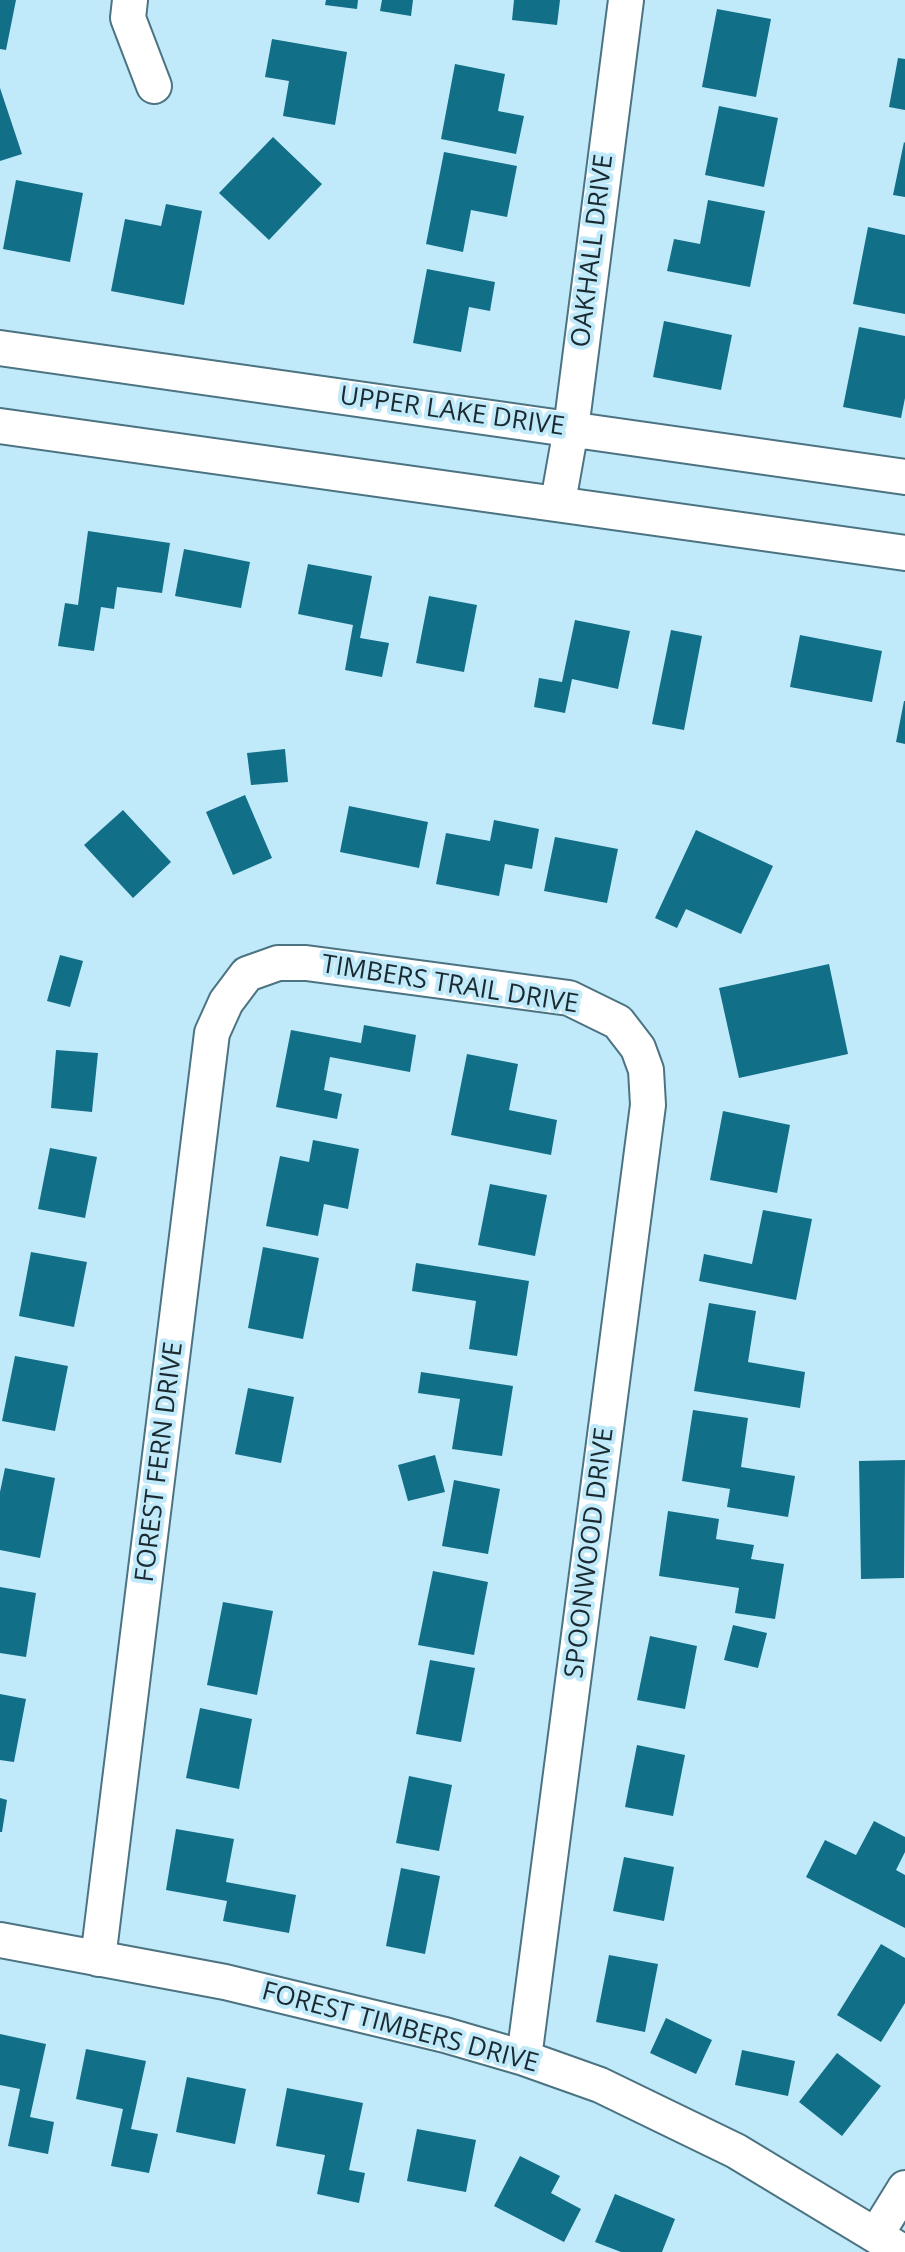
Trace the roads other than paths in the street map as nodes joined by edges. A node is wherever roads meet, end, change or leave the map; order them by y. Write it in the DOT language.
graph roads {
  1 [pos="130,0"];
  2 [pos="626,0"];
  3 [pos="154,86"];
  4 [pos="0,348"];
  5 [pos="0,426"];
  6 [pos="571,429"];
  7 [pos="905,477"];
  8 [pos="558,502"];
  9 [pos="905,553"];
  10 [pos="247,974"];
  11 [pos="638,1048"];
  12 [pos="0,1940"];
  13 [pos="98,1959"];
  14 [pos="524,2058"];
  15 [pos="905,2188"];
  16 [pos="890,2244"];
  1 -- 3 [label="street"];
  2 -- 6 [label="street, OAKHALL DRIVE"];
  4 -- 6 [label="street, UPPER LAKE DRIVE"];
  5 -- 8 [label="street"];
  6 -- 7 [label="street, UPPER LAKE DRIVE"];
  6 -- 8 [label="street, OAKHALL DRIVE"];
  8 -- 9 [label="street"];
  10 -- 11 [label="street, TIMBERS TRAIL DRIVE"];
  10 -- 13 [label="street, FOREST FERN DRIVE"];
  11 -- 14 [label="street, SPOONWOOD DRIVE"];
  12 -- 13 [label="street, FOREST TIMBERS DRIVE"];
  13 -- 14 [label="street, FOREST TIMBERS DRIVE"];
  14 -- 16 [label="street, FOREST TIMBERS DRIVE"];
  15 -- 16 [label="street"];
}
